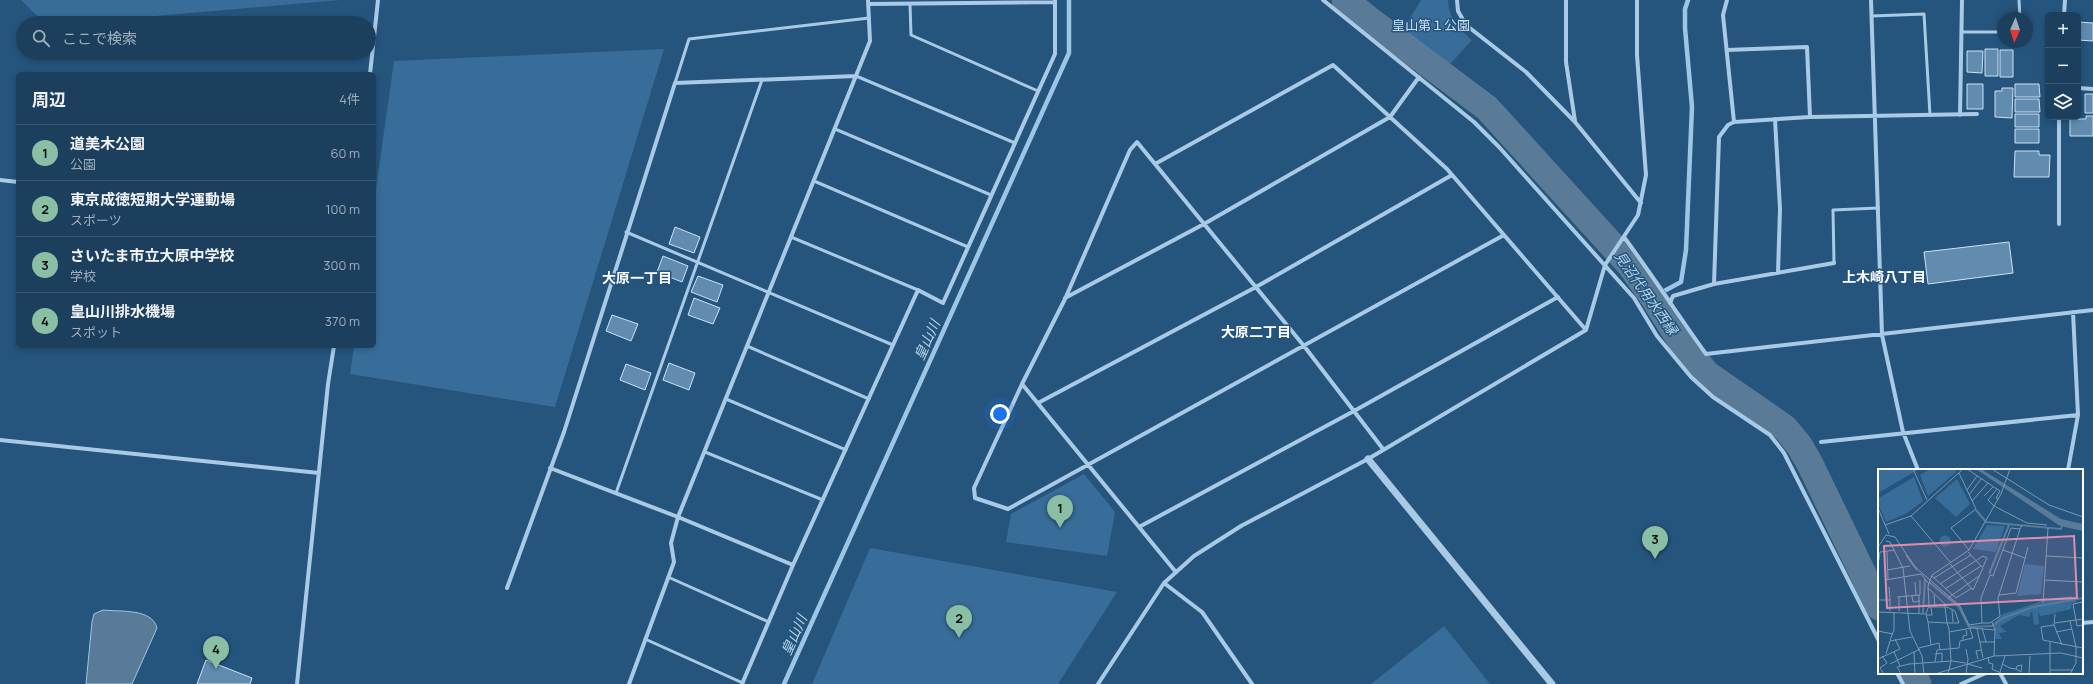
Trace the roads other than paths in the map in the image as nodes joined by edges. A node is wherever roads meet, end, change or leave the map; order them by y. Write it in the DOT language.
graph roads {
  1 [pos="378,0"];
  2 [pos="1323,0"];
  3 [pos="1456,0"];
  4 [pos="1566,0"];
  5 [pos="1638,0"];
  6 [pos="1727,0"];
  7 [pos="1872,0"];
  8 [pos="1962,0"];
  9 [pos="2019,0"];
  10 [pos="2065,0"];
  11 [pos="1055,1"];
  12 [pos="868,2"];
  13 [pos="910,4"];
  14 [pos="2020,12"];
  15 [pos="2064,12"];
  16 [pos="1872,16"];
  17 [pos="376,18"];
  18 [pos="869,18"];
  19 [pos="1962,32"];
  20 [pos="1997,32"];
  21 [pos="1727,50"];
  22 [pos="372,60"];
  23 [pos="370,72"];
  24 [pos="856,76"];
  25 [pos="1419,77"];
  26 [pos="762,80"];
  27 [pos="675,83"];
  28 [pos="2081,88"];
  29 [pos="2093,88"];
  30 [pos="1038,91"];
  31 [pos="1977,114"];
  32 [pos="1930,115"];
  33 [pos="1960,115"];
  34 [pos="1875,116"];
  35 [pos="1390,117"];
  36 [pos="1810,117"];
  37 [pos="1775,119"];
  38 [pos="2059,120"];
  39 [pos="1575,122"];
  40 [pos="1734,122"];
  41 [pos="835,129"];
  42 [pos="1015,143"];
  43 [pos="1155,164"];
  44 [pos="1452,175"];
  45 [pos="0,180"];
  46 [pos="814,181"];
  47 [pos="16,182"];
  48 [pos="991,195"];
  49 [pos="1641,203"];
  50 [pos="1878,208"];
  51 [pos="1204,224"];
  52 [pos="2059,224"];
  53 [pos="626,232"];
  54 [pos="1504,235"];
  55 [pos="791,237"];
  56 [pos="1624,237"];
  57 [pos="968,247"];
  58 [pos="698,263"];
  59 [pos="1834,263"];
  60 [pos="1605,265"];
  61 [pos="1778,273"];
  62 [pos="1714,284"];
  63 [pos="1256,287"];
  64 [pos="918,290"];
  65 [pos="769,292"];
  66 [pos="1558,297"];
  67 [pos="1065,299"];
  68 [pos="1670,303"];
  69 [pos="2093,310"];
  70 [pos="2073,312"];
  71 [pos="1586,330"];
  72 [pos="1882,335"];
  73 [pos="893,345"];
  74 [pos="747,346"];
  75 [pos="1304,346"];
  76 [pos="334,348"];
  77 [pos="1022,384"];
  78 [pos="726,399"];
  79 [pos="869,399"];
  80 [pos="1038,403"];
  81 [pos="1354,411"];
  82 [pos="2078,415"];
  83 [pos="1903,432"];
  84 [pos="0,440"];
  85 [pos="1821,442"];
  86 [pos="1383,449"];
  87 [pos="846,450"];
  88 [pos="705,452"];
  89 [pos="1368,459"];
  90 [pos="1088,465"];
  91 [pos="550,468"];
  92 [pos="1918,469"];
  93 [pos="2068,469"];
  94 [pos="318,473"];
  95 [pos="616,493"];
  96 [pos="823,500"];
  97 [pos="678,517"];
  98 [pos="1139,527"];
  99 [pos="793,565"];
  100 [pos="1176,571"];
  101 [pos="668,577"];
  102 [pos="1164,583"];
  103 [pos="507,588"];
  104 [pos="769,622"];
  105 [pos="2093,622"];
  106 [pos="2083,623"];
  107 [pos="645,639"];
  108 [pos="1878,639"];
  109 [pos="1898,674"];
  110 [pos="1984,674"];
  111 [pos="2001,674"];
  112 [pos="742,683"];
  113 [pos="297,684"];
  114 [pos="629,684"];
  115 [pos="1098,684"];
  116 [pos="1252,684"];
  117 [pos="1552,684"];
  118 [pos="1903,684"];
  119 [pos="1961,684"];
  120 [pos="2006,684"];
  1 -- 17 [label="street"];
  2 -- 25 [label="street"];
  3 -- 39 [label="street"];
  4 -- 39 [label="street"];
  5 -- 49 [label="street"];
  6 -- 21 [label="street"];
  7 -- 16 [label="street"];
  8 -- 19 [label="street"];
  9 -- 14 [label="lane"];
  10 -- 15 [label="street"];
  11 -- 13 [label="street"];
  11 -- 30 [label="street"];
  12 -- 13 [label="street"];
  12 -- 18 [label="street"];
  13 -- 30 [label="lane"];
  16 -- 32 [label="lane"];
  16 -- 34 [label="street"];
  18 -- 24 [label="street"];
  18 -- 27 [label="lane"];
  19 -- 20 [label="lane"];
  19 -- 33 [label="street"];
  21 -- 36 [label="street"];
  21 -- 40 [label="street"];
  22 -- 23 [label="street"];
  24 -- 26 [label="street"];
  24 -- 41 [label="street"];
  24 -- 42 [label="lane"];
  25 -- 35 [label="street"];
  25 -- 60 [label="street"];
  26 -- 27 [label="street"];
  26 -- 58 [label="lane"];
  27 -- 53 [label="street"];
  28 -- 29 [label="street"];
  30 -- 42 [label="street"];
  31 -- 33 [label="street"];
  32 -- 33 [label="street"];
  32 -- 34 [label="street"];
  34 -- 36 [label="street"];
  34 -- 50 [label="street"];
  35 -- 43 [label="street"];
  35 -- 44 [label="street"];
  35 -- 51 [label="street"];
  36 -- 37 [label="street"];
  37 -- 40 [label="street"];
  37 -- 61 [label="street"];
  38 -- 52 [label="street"];
  39 -- 49 [label="street"];
  40 -- 62 [label="street"];
  41 -- 46 [label="street"];
  41 -- 48 [label="lane"];
  42 -- 48 [label="street"];
  43 -- 51 [label="street"];
  43 -- 67 [label="street"];
  44 -- 54 [label="street"];
  44 -- 63 [label="street"];
  45 -- 47 [label="street"];
  46 -- 55 [label="street"];
  46 -- 57 [label="lane"];
  48 -- 57 [label="street"];
  49 -- 56 [label="street"];
  50 -- 59 [label="lane"];
  50 -- 72 [label="street"];
  51 -- 63 [label="street"];
  51 -- 67 [label="street"];
  53 -- 58 [label="lane"];
  53 -- 91 [label="street"];
  54 -- 66 [label="street"];
  54 -- 75 [label="street"];
  55 -- 64 [label="lane"];
  55 -- 65 [label="street"];
  56 -- 60 [label="street"];
  56 -- 68 [label="street"];
  57 -- 64 [label="street"];
  58 -- 65 [label="lane"];
  58 -- 95 [label="lane"];
  59 -- 61 [label="street"];
  60 -- 71 [label="street"];
  60 -- 108 [label="street"];
  61 -- 62 [label="street"];
  62 -- 68 [label="street"];
  63 -- 75 [label="street"];
  63 -- 80 [label="street"];
  64 -- 73 [label="street"];
  65 -- 73 [label="lane"];
  65 -- 74 [label="street"];
  66 -- 71 [label="street"];
  66 -- 81 [label="street"];
  67 -- 77 [label="street"];
  68 -- 72 [label="street"];
  69 -- 70 [label="street"];
  70 -- 72 [label="street"];
  70 -- 82 [label="street"];
  71 -- 86 [label="street"];
  72 -- 83 [label="street"];
  73 -- 79 [label="street"];
  74 -- 78 [label="street"];
  74 -- 79 [label="lane"];
  75 -- 81 [label="street"];
  75 -- 90 [label="street"];
  76 -- 94 [label="street"];
  77 -- 80 [label="street"];
  77 -- 90 [label="street"];
  78 -- 87 [label="lane"];
  78 -- 88 [label="street"];
  79 -- 87 [label="street"];
  80 -- 90 [label="street"];
  81 -- 86 [label="street"];
  81 -- 98 [label="street"];
  82 -- 83 [label="street"];
  82 -- 93 [label="street"];
  83 -- 85 [label="street"];
  83 -- 92 [label="street"];
  84 -- 94 [label="street"];
  86 -- 89 [label="street"];
  87 -- 96 [label="street"];
  88 -- 96 [label="lane"];
  88 -- 97 [label="street"];
  89 -- 100 [label="street"];
  89 -- 117 [label="street"];
  90 -- 98 [label="street"];
  91 -- 95 [label="street"];
  91 -- 103 [label="street"];
  94 -- 113 [label="street"];
  95 -- 97 [label="street"];
  96 -- 99 [label="street"];
  97 -- 99 [label="street"];
  97 -- 101 [label="street"];
  98 -- 100 [label="street"];
  99 -- 104 [label="street"];
  100 -- 102 [label="street"];
  101 -- 104 [label="lane"];
  101 -- 107 [label="street"];
  102 -- 115 [label="street"];
  102 -- 116 [label="street"];
  104 -- 112 [label="street"];
  105 -- 106 [label="street"];
  107 -- 112 [label="lane"];
  107 -- 114 [label="street"];
  109 -- 118 [label="street"];
  110 -- 119 [label="street"];
  111 -- 120 [label="street"];
}
